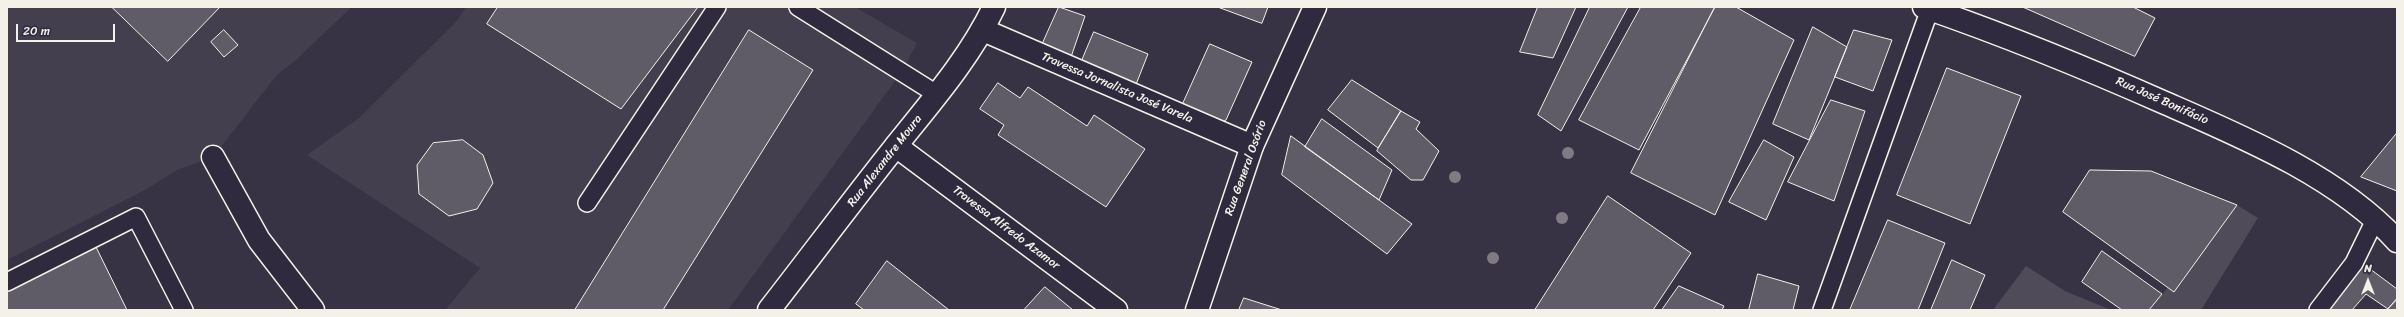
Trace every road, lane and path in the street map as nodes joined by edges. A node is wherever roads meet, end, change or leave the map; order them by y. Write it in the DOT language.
graph roads {
  1 [pos="717,7"];
  2 [pos="798,7"];
  3 [pos="994,7"];
  4 [pos="1315,7"];
  5 [pos="1927,8"];
  6 [pos="983,30"];
  7 [pos="938,95"];
  8 [pos="896,146"];
  9 [pos="1252,146"];
  10 [pos="213,157"];
  11 [pos="587,203"];
  12 [pos="2388,229"];
  13 [pos="7,282"];
  14 [pos="184,310"];
  15 [pos="313,310"];
  16 [pos="769,310"];
  17 [pos="1116,310"];
  18 [pos="1197,310"];
  19 [pos="1822,310"];
  20 [pos="2318,310"];
  1 -- 11 [label="lane"];
  2 -- 7 [label="lane"];
  3 -- 6 [label="street, Rua Alexandre Moura"];
  4 -- 9 [label="street, Rua General Osório"];
  5 -- 12 [label="street, Rua José Bonifácio"];
  5 -- 19 [label="lane"];
  6 -- 7 [label="street, Rua Alexandre Moura"];
  6 -- 9 [label="street, Travessa Jornalista José Varela"];
  7 -- 8 [label="street, Rua Alexandre Moura"];
  8 -- 16 [label="street, Rua Alexandre Moura"];
  8 -- 17 [label="street, Travessa Alfredo Azamor"];
  9 -- 18 [label="street, Rua General Osório"];
  10 -- 15 [label="street"];
  12 -- 20 [label="lane"];
  13 -- 14 [label="lane"];
}
